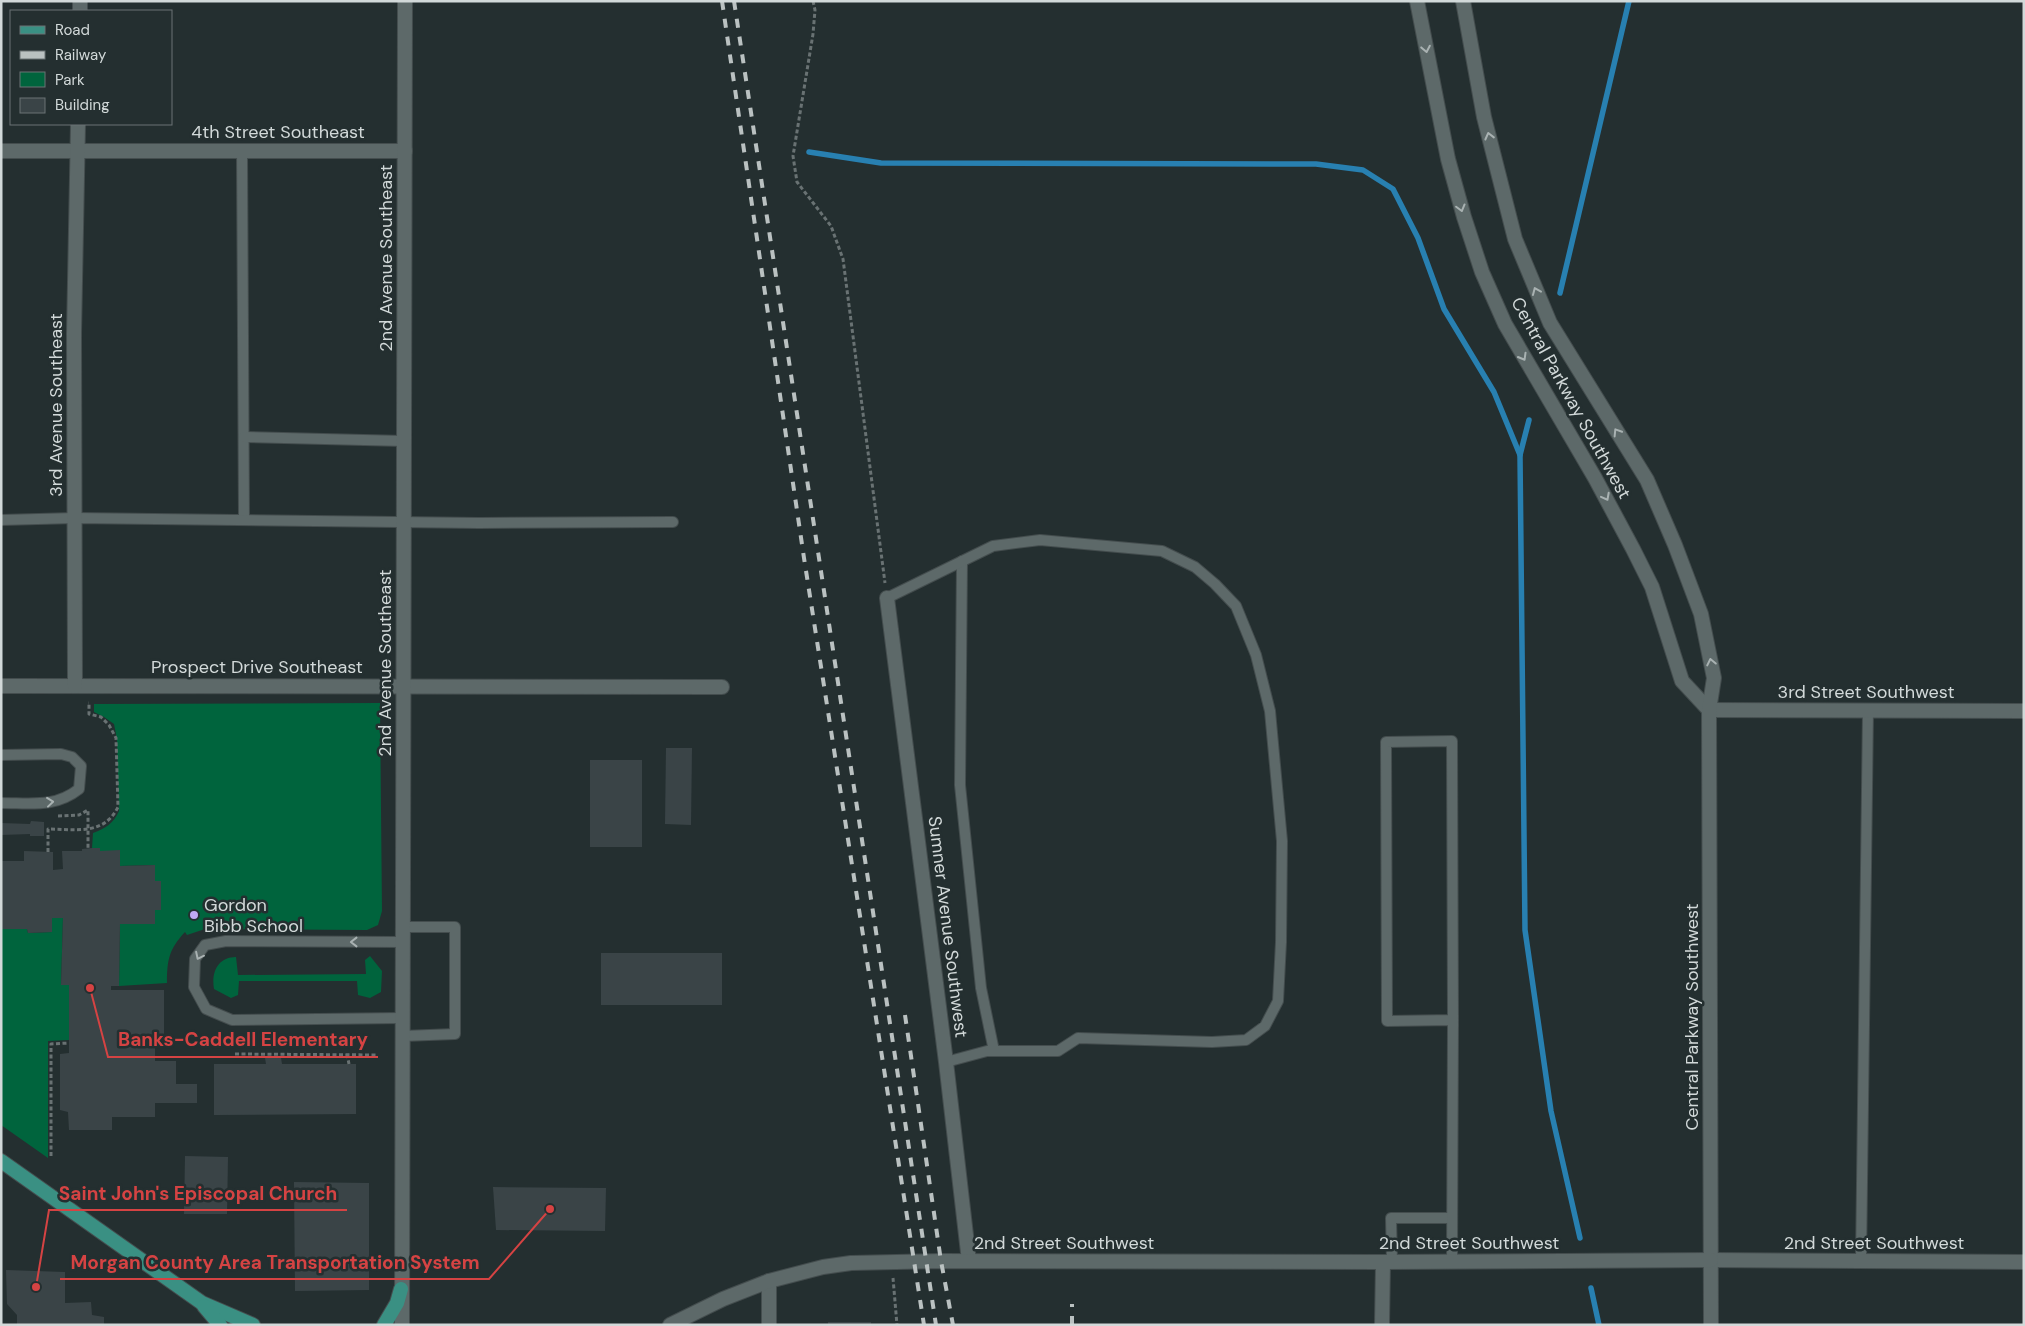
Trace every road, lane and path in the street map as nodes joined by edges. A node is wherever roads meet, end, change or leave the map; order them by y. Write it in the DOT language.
graph roads {
  1 [pos="406,1"];
  2 [pos="813,1"];
  3 [pos="1417,1"];
  4 [pos="1463,1"];
  5 [pos="78,125"];
  6 [pos="242,150"];
  7 [pos="405,150"];
  8 [pos="1,151"];
  9 [pos="77,151"];
  10 [pos="244,437"];
  11 [pos="404,441"];
  12 [pos="75,518"];
  13 [pos="1,520"];
  14 [pos="244,520"];
  15 [pos="404,522"];
  16 [pos="673,522"];
  17 [pos="962,561"];
  18 [pos="887,598"];
  19 [pos="1,686"];
  20 [pos="75,686"];
  21 [pos="404,687"];
  22 [pos="722,687"];
  23 [pos="1709,710"];
  24 [pos="1868,710"];
  25 [pos="2024,711"];
  26 [pos="1,755"];
  27 [pos="1,803"];
  28 [pos="88,810"];
  29 [pos="88,849"];
  30 [pos="403,927"];
  31 [pos="403,942"];
  32 [pos="402,1018"];
  33 [pos="1453,1020"];
  34 [pos="402,1036"];
  35 [pos="69,1043"];
  36 [pos="994,1051"];
  37 [pos="271,1053"];
  38 [pos="234,1054"];
  39 [pos="347,1054"];
  40 [pos="378,1055"];
  41 [pos="274,1058"];
  42 [pos="946,1062"];
  43 [pos="349,1064"];
  44 [pos="50,1156"];
  45 [pos="1,1161"];
  46 [pos="1452,1218"];
  47 [pos="1711,1260"];
  48 [pos="894,1261"];
  49 [pos="969,1261"];
  50 [pos="1388,1262"];
  51 [pos="1452,1262"];
  52 [pos="1861,1262"];
  53 [pos="2024,1262"];
  54 [pos="769,1280"];
  55 [pos="401,1289"];
  56 [pos="202,1303"];
  57 [pos="220,1325"];
  58 [pos="253,1325"];
  59 [pos="384,1325"];
  60 [pos="402,1325"];
  61 [pos="670,1325"];
  62 [pos="769,1325"];
  63 [pos="897,1325"];
  64 [pos="1382,1325"];
  65 [pos="1710,1325"];
  1 -- 7 [label="street, 2nd Avenue Southeast"];
  2 -- 18 [label="path"];
  3 -- 23 [label="street, Central Parkway Southwest, one-way"];
  23 -- 4 [label="street, Central Parkway Southwest, one-way"];
  5 -- 9 [label="street, 3rd Avenue Southeast"];
  6 -- 7 [label="street, 4th Street Southeast"];
  6 -- 9 [label="street, 4th Street Southeast"];
  6 -- 10 [label="lane"];
  7 -- 11 [label="street, 2nd Avenue Southeast"];
  8 -- 9 [label="street, 4th Street Southeast"];
  9 -- 12 [label="street, 3rd Avenue Southeast"];
  10 -- 11 [label="lane"];
  10 -- 14 [label="lane"];
  11 -- 15 [label="street, 2nd Avenue Southeast"];
  12 -- 13 [label="lane"];
  12 -- 14 [label="lane"];
  12 -- 20 [label="street, 3rd Avenue Southeast"];
  14 -- 15 [label="lane"];
  15 -- 16 [label="lane"];
  15 -- 21 [label="street, 2nd Avenue Southeast"];
  17 -- 18 [label="lane"];
  17 -- 36 [label="lane"];
  17 -- 36 [label="lane"];
  18 -- 42 [label="street, Sumner Avenue Southwest"];
  19 -- 20 [label="street, Prospect Drive Southeast"];
  20 -- 21 [label="street, Prospect Drive Southeast"];
  21 -- 22 [label="street, Prospect Drive Southeast"];
  21 -- 30 [label="street, 2nd Avenue Southeast"];
  23 -- 24 [label="street, 3rd Street Southwest"];
  23 -- 47 [label="street, Central Parkway Southwest"];
  24 -- 25 [label="street, 3rd Street Southwest"];
  24 -- 52 [label="lane"];
  27 -- 26 [label="lane, one-way"];
  28 -- 29 [label="path"];
  30 -- 31 [label="street, 2nd Avenue Southeast"];
  30 -- 34 [label="lane"];
  31 -- 32 [label="street, 2nd Avenue Southeast"];
  31 -- 32 [label="lane, one-way"];
  32 -- 34 [label="street, 2nd Avenue Southeast"];
  33 -- 33 [label="lane"];
  33 -- 46 [label="lane"];
  34 -- 55 [label="street, 2nd Avenue Southeast"];
  35 -- 44 [label="path"];
  36 -- 42 [label="lane"];
  37 -- 38 [label="path"];
  37 -- 39 [label="path"];
  37 -- 41 [label="path"];
  39 -- 40 [label="path"];
  39 -- 43 [label="path"];
  42 -- 49 [label="street, Sumner Avenue Southwest"];
  45 -- 56 [label="main road"];
  46 -- 50 [label="lane"];
  46 -- 51 [label="lane"];
  47 -- 51 [label="street, 2nd Street Southwest"];
  47 -- 52 [label="street, 2nd Street Southwest"];
  47 -- 65 [label="street, Central Parkway Southwest"];
  48 -- 49 [label="street, 2nd Street Southwest"];
  48 -- 54 [label="street, 2nd Street Southwest"];
  48 -- 63 [label="path"];
  49 -- 50 [label="street, 2nd Street Southwest"];
  50 -- 51 [label="street, 2nd Street Southwest"];
  50 -- 64 [label="street"];
  52 -- 53 [label="street, 2nd Street Southwest"];
  54 -- 61 [label="street, 2nd Street Southwest"];
  54 -- 62 [label="street"];
  55 -- 59 [label="main road"];
  55 -- 60 [label="street, 2nd Avenue Southeast"];
  56 -- 57 [label="main road"];
  56 -- 58 [label="main road"];
}
